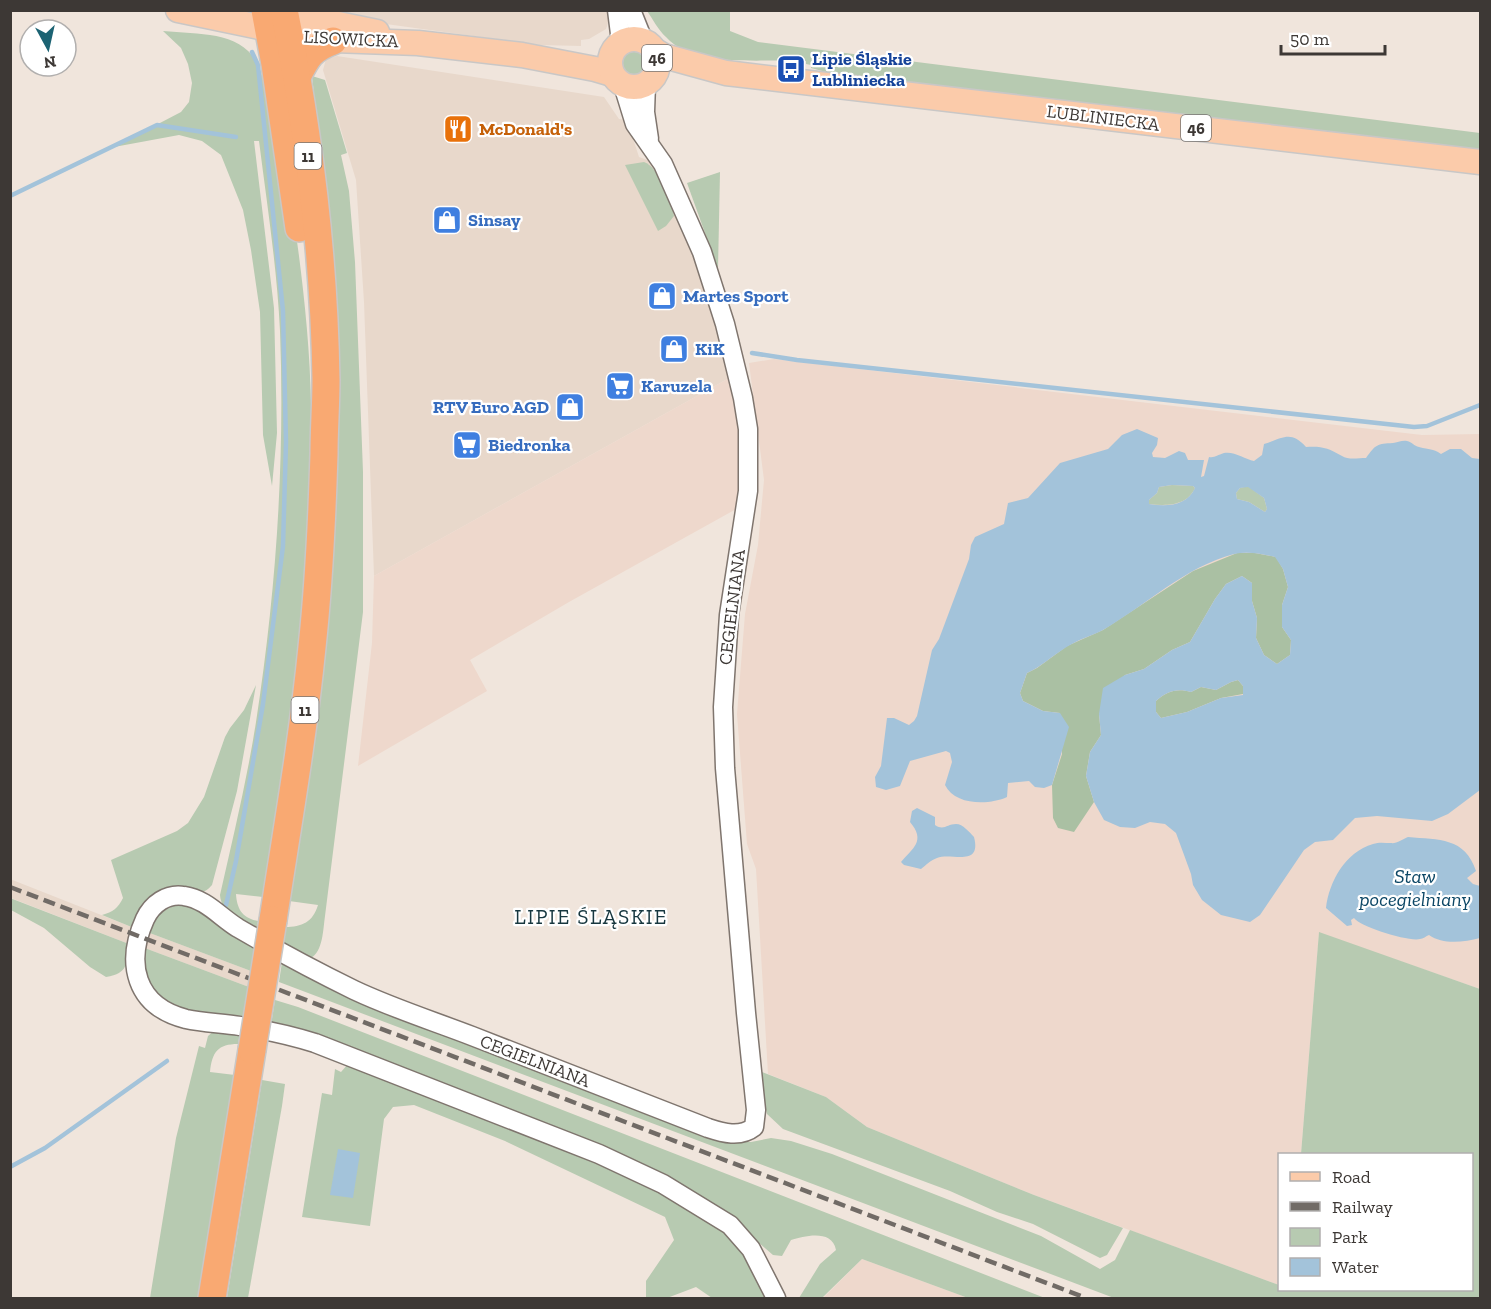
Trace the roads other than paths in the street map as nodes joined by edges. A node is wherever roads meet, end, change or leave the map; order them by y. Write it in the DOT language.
graph roads {
  1 [pos="178,10"];
  2 [pos="617,10"];
  3 [pos="631,10"];
  4 [pos="277,18"];
  5 [pos="333,41"];
  6 [pos="418,43"];
  7 [pos="632,46"];
  8 [pos="522,55"];
  9 [pos="726,73"];
  10 [pos="297,77"];
  11 [pos="633,80"];
  12 [pos="1480,162"];
  13 [pos="324,447"];
  14 [pos="212,1299"];
  15 [pos="776,1299"];
  1 -- 4 [label="main road, LISOWICKA"];
  2 -- 7 [label="street"];
  3 -- 7 [label="street"];
  4 -- 5 [label="main road, LISOWICKA / 46"];
  4 -- 6 [label="main road, LISOWICKA / 46"];
  4 -- 10 [label="highway, 11"];
  4 -- 13 [label="highway, 11"];
  5 -- 6 [label="main road, LISOWICKA / 46"];
  5 -- 10 [label="highway"];
  6 -- 8 [label="main road, LISOWICKA / 46"];
  7 -- 8 [label="main road, LISOWICKA / 46"];
  7 -- 9 [label="main road, LUBLINIECKA / 46"];
  7 -- 11 [label="main road"];
  7 -- 11 [label="main road, 46"];
  8 -- 11 [label="main road, LISOWICKA / 46"];
  9 -- 11 [label="main road, LUBLINIECKA / 46"];
  9 -- 12 [label="main road, LUBLINIECKA / 46"];
  10 -- 13 [label="highway, 11"];
  11 -- 15 [label="street, CEGIELNIANA"];
  13 -- 14 [label="highway, 11, bridge"];
}
